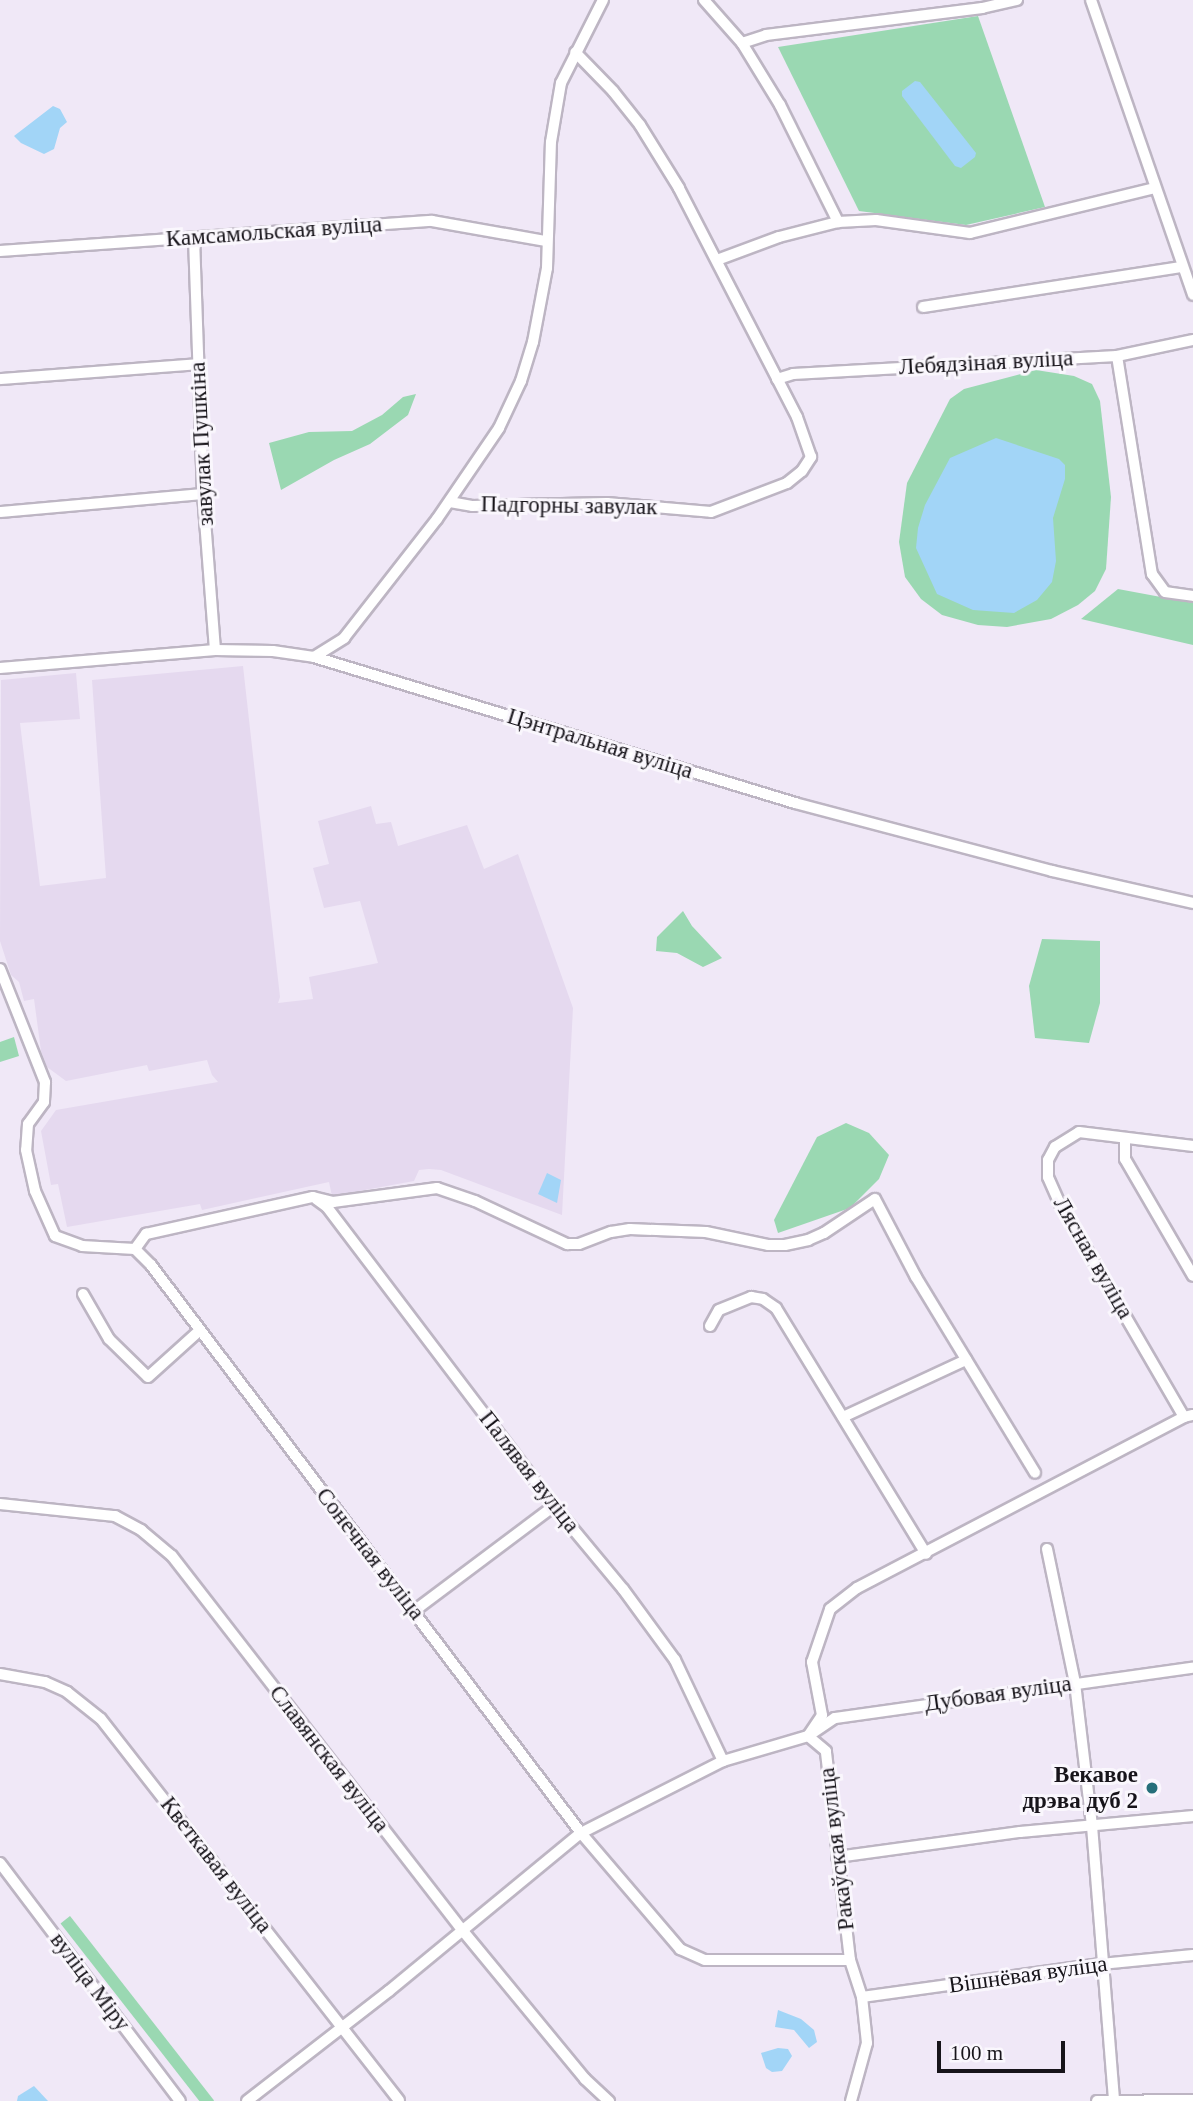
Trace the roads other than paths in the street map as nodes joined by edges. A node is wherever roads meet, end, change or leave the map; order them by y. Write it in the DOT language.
graph roads {
  1 [pos="603,0"];
  2 [pos="704,0"];
  3 [pos="1017,0"];
  4 [pos="1091,0"];
  5 [pos="743,43"];
  6 [pos="575,52"];
  7 [pos="1154,188"];
  8 [pos="838,222"];
  9 [pos="194,238"];
  10 [pos="547,241"];
  11 [pos="0,251"];
  12 [pos="717,260"];
  13 [pos="1181,267"];
  14 [pos="1193,295"];
  15 [pos="923,307"];
  16 [pos="1193,340"];
  17 [pos="1117,356"];
  18 [pos="198,364"];
  19 [pos="0,379"];
  20 [pos="777,379"];
  21 [pos="204,494"];
  22 [pos="450,502"];
  23 [pos="0,512"];
  24 [pos="1193,596"];
  25 [pos="215,650"];
  26 [pos="314,657"];
  27 [pos="0,668"];
  28 [pos="1193,903"];
  29 [pos="0,969"];
  30 [pos="1125,1138"];
  31 [pos="1193,1146"];
  32 [pos="313,1197"];
  33 [pos="135,1249"];
  34 [pos="1193,1276"];
  35 [pos="83,1294"];
  36 [pos="709,1326"];
  37 [pos="199,1331"];
  38 [pos="966,1360"];
  39 [pos="1188,1416"];
  40 [pos="844,1417"];
  41 [pos="1035,1473"];
  42 [pos="0,1504"];
  43 [pos="554,1506"];
  44 [pos="1047,1549"];
  45 [pos="926,1554"];
  46 [pos="414,1611"];
  47 [pos="1193,1668"];
  48 [pos="0,1674"];
  49 [pos="1075,1683"];
  50 [pos="808,1736"];
  51 [pos="723,1761"];
  52 [pos="1193,1816"];
  53 [pos="1092,1826"];
  54 [pos="581,1833"];
  55 [pos="837,1857"];
  56 [pos="0,1863"];
  57 [pos="463,1931"];
  58 [pos="1193,1955"];
  59 [pos="850,1960"];
  60 [pos="1101,1964"];
  61 [pos="862,1997"];
  62 [pos="342,2026"];
  63 [pos="1114,2100"];
  64 [pos="1193,2100"];
  65 [pos="180,2101"];
  66 [pos="247,2101"];
  67 [pos="400,2101"];
  68 [pos="609,2101"];
  69 [pos="851,2101"];
  70 [pos="1097,2101"];
  1 -- 6 [label="street"];
  2 -- 5 [label="street"];
  3 -- 5 [label="street"];
  4 -- 7 [label="street"];
  5 -- 8 [label="street"];
  6 -- 10 [label="street"];
  6 -- 12 [label="street"];
  7 -- 8 [label="street"];
  7 -- 13 [label="street"];
  8 -- 12 [label="street"];
  9 -- 10 [label="street, Камсамольская вуліца"];
  9 -- 11 [label="street, Камсамольская вуліца"];
  9 -- 18 [label="street, завулак Пушкіна"];
  10 -- 22 [label="street"];
  12 -- 20 [label="street"];
  13 -- 14 [label="street"];
  13 -- 15 [label="street"];
  16 -- 17 [label="street, Лебядзіная вуліца"];
  17 -- 20 [label="street, Лебядзіная вуліца"];
  17 -- 24 [label="street"];
  18 -- 19 [label="street"];
  18 -- 21 [label="street, завулак Пушкіна"];
  20 -- 22 [label="street, Падгорны завулак"];
  21 -- 23 [label="street"];
  21 -- 25 [label="street, завулак Пушкіна"];
  22 -- 26 [label="street"];
  25 -- 26 [label="street, Цэнтральная вуліца"];
  25 -- 27 [label="street, Цэнтральная вуліца"];
  26 -- 28 [label="street, Цэнтральная вуліца"];
  29 -- 33 [label="street"];
  30 -- 31 [label="street, Лясная вуліца"];
  30 -- 34 [label="street"];
  30 -- 39 [label="street, Лясная вуліца"];
  32 -- 33 [label="street"];
  32 -- 38 [label="street"];
  32 -- 43 [label="street, Палявая вуліца"];
  33 -- 37 [label="street, Сонечная вуліца"];
  35 -- 37 [label="street"];
  36 -- 40 [label="street"];
  37 -- 46 [label="street, Сонечная вуліца"];
  38 -- 40 [label="street"];
  38 -- 41 [label="street"];
  39 -- 45 [label="street"];
  40 -- 45 [label="street"];
  42 -- 57 [label="street, Славянская вуліца"];
  43 -- 46 [label="street"];
  43 -- 51 [label="street, Палявая вуліца"];
  44 -- 49 [label="street"];
  45 -- 50 [label="street, Ракаўская вуліца"];
  46 -- 54 [label="street, Сонечная вуліца"];
  47 -- 49 [label="street, Дубовая вуліца"];
  48 -- 62 [label="street, Кветкавая вуліца"];
  49 -- 50 [label="street, Дубовая вуліца"];
  49 -- 53 [label="street"];
  50 -- 51 [label="street, Дубовая вуліца"];
  50 -- 55 [label="street, Ракаўская вуліца"];
  51 -- 54 [label="street, Дубовая вуліца"];
  52 -- 53 [label="street"];
  53 -- 55 [label="street"];
  53 -- 60 [label="street"];
  54 -- 57 [label="street, Дубовая вуліца"];
  54 -- 59 [label="street, Сонечная вуліца"];
  55 -- 59 [label="street, Ракаўская вуліца"];
  56 -- 65 [label="street, вуліца Міру"];
  57 -- 62 [label="street, Дубовая вуліца"];
  57 -- 68 [label="street, Славянская вуліца"];
  58 -- 60 [label="street, Вішнёвая вуліца"];
  59 -- 61 [label="street, Ракаўская вуліца"];
  60 -- 61 [label="street, Вішнёвая вуліца"];
  60 -- 63 [label="street"];
  61 -- 69 [label="street, Ракаўская вуліца"];
  62 -- 66 [label="street, Дубовая вуліца"];
  62 -- 67 [label="street, Кветкавая вуліца"];
  63 -- 64 [label="street"];
  63 -- 70 [label="street"];
}
